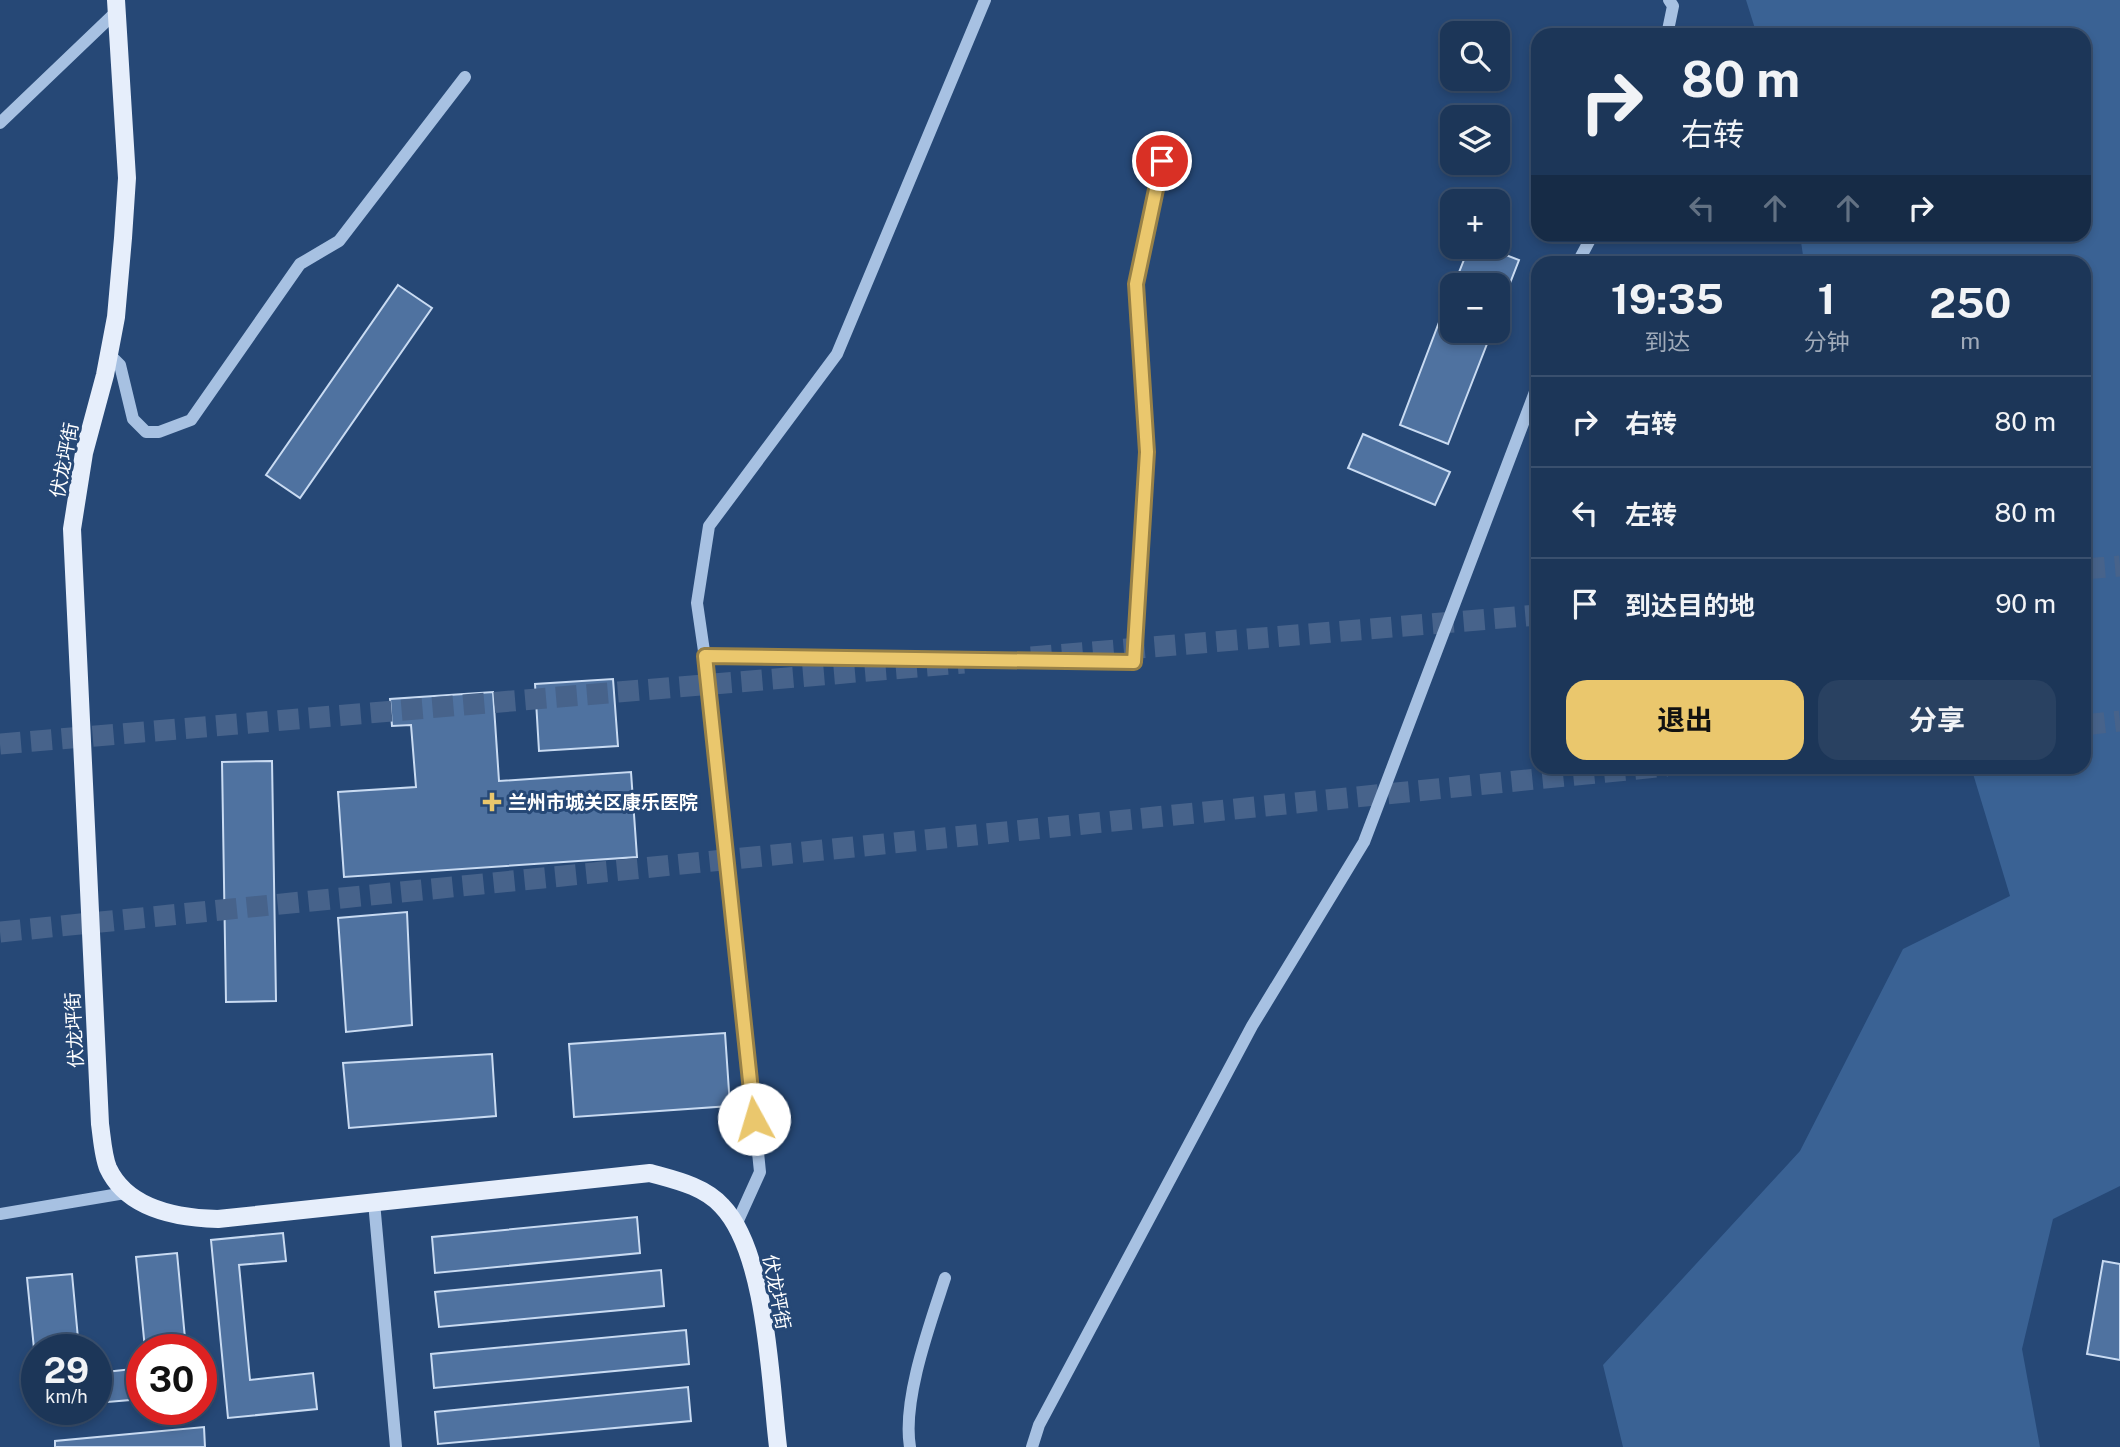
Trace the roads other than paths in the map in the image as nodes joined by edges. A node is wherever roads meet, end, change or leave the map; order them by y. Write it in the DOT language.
graph roads {
  1 [pos="985,0"];
  2 [pos="1669,0"];
  3 [pos="116,6"];
  4 [pos="1668,28"];
  5 [pos="465,77"];
  6 [pos="0,123"];
  7 [pos="1162,161"];
  8 [pos="109,354"];
  9 [pos="1531,402"];
  10 [pos="705,656"];
  11 [pos="125,1193"];
  12 [pos="374,1202"];
  13 [pos="0,1214"];
  14 [pos="736,1225"];
  15 [pos="945,1278"];
  16 [pos="397,1447"];
  17 [pos="778,1447"];
  18 [pos="910,1447"];
  19 [pos="1032,1447"];
  1 -- 10 [label="street"];
  2 -- 4 [label="street"];
  3 -- 6 [label="street"];
  3 -- 8 [label="main road, 伏龙坪街"];
  5 -- 8 [label="street"];
  7 -- 10 [label="street"];
  8 -- 11 [label="main road, 伏龙坪街"];
  9 -- 19 [label="street"];
  10 -- 14 [label="street"];
  11 -- 12 [label="main road, 伏龙坪街"];
  11 -- 13 [label="street"];
  12 -- 14 [label="main road, 伏龙坪街"];
  12 -- 16 [label="street"];
  14 -- 17 [label="main road, 伏龙坪街"];
  15 -- 18 [label="street"];
}
